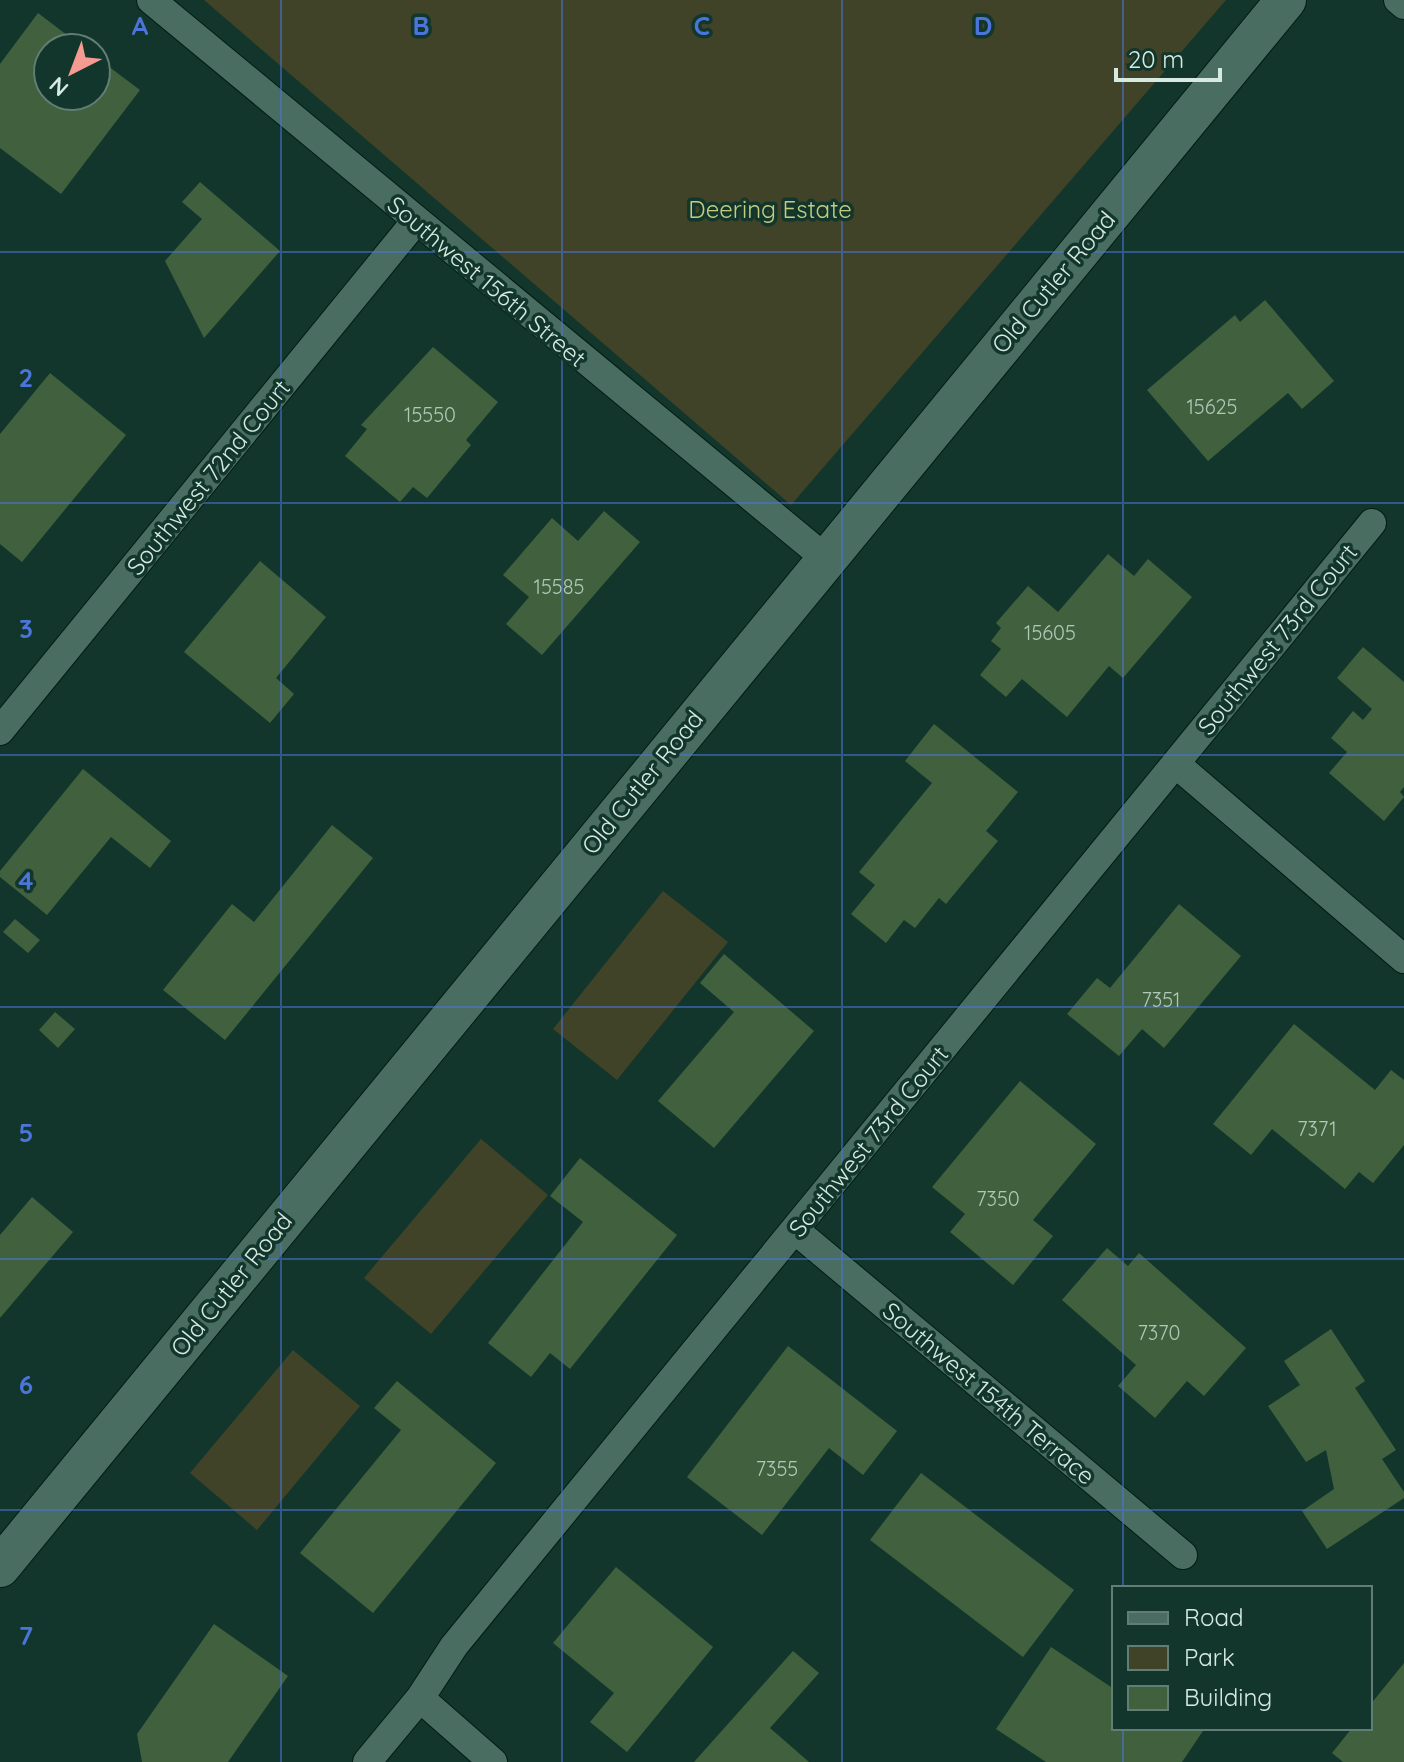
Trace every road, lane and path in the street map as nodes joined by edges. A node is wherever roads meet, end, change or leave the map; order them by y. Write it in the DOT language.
graph roads {
  1 [pos="151,0"];
  2 [pos="1286,0"];
  3 [pos="1398,0"];
  4 [pos="1404,5"];
  5 [pos="415,222"];
  6 [pos="1372,523"];
  7 [pos="825,558"];
  8 [pos="0,731"];
  9 [pos="1176,764"];
  10 [pos="1404,959"];
  11 [pos="795,1230"];
  12 [pos="1183,1555"];
  13 [pos="0,1567"];
  14 [pos="420,1698"];
  15 [pos="367,1762"];
  16 [pos="493,1762"];
  1 -- 5 [label="street, Southwest 156th Street"];
  2 -- 7 [label="main road, Old Cutler Road"];
  3 -- 4 [label="street"];
  5 -- 7 [label="street, Southwest 156th Street"];
  5 -- 8 [label="street, Southwest 72nd Court"];
  6 -- 9 [label="street, Southwest 73rd Court"];
  7 -- 13 [label="main road, Old Cutler Road"];
  9 -- 10 [label="street"];
  9 -- 11 [label="street, Southwest 73rd Court"];
  11 -- 12 [label="street, Southwest 154th Terrace"];
  11 -- 14 [label="street, Southwest 73rd Court"];
  14 -- 15 [label="street, Southwest 73rd Court"];
  14 -- 16 [label="street"];
}
